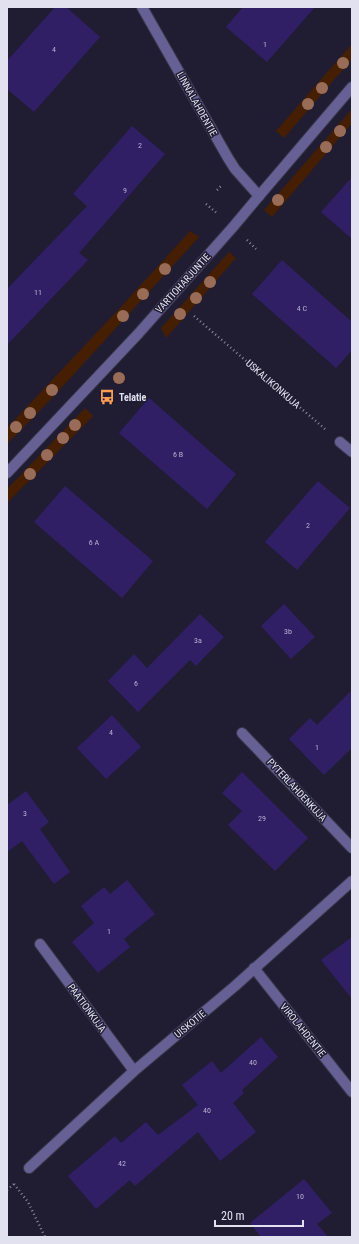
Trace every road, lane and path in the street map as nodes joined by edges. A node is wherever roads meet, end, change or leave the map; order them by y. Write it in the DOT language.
graph roads {
  1 [pos="142,7"];
  2 [pos="352,87"];
  3 [pos="259,196"];
  4 [pos="194,316"];
  5 [pos="340,442"];
  6 [pos="352,452"];
  7 [pos="7,473"];
  8 [pos="242,733"];
  9 [pos="352,848"];
  10 [pos="352,881"];
  11 [pos="40,944"];
  12 [pos="254,968"];
  13 [pos="134,1071"];
  14 [pos="352,1092"];
  15 [pos="29,1168"];
  16 [pos="7,1190"];
  17 [pos="46,1237"];
  1 -- 3 [label="street, LINNALAHDENTIE"];
  2 -- 3 [label="street, VARTIOHARJUNTIE"];
  3 -- 7 [label="street, VARTIOHARJUNTIE"];
  4 -- 5 [label="path, USKALIKONKUJA"];
  5 -- 6 [label="street"];
  8 -- 9 [label="street, PYTERLAHDENKUJA"];
  10 -- 12 [label="street, UISKOTIE"];
  11 -- 13 [label="street, PAATIONKUJA"];
  12 -- 13 [label="street, UISKOTIE"];
  12 -- 14 [label="street, VIROLAHDENTIE"];
  13 -- 15 [label="street, UISKOTIE"];
  16 -- 17 [label="path"];
}
